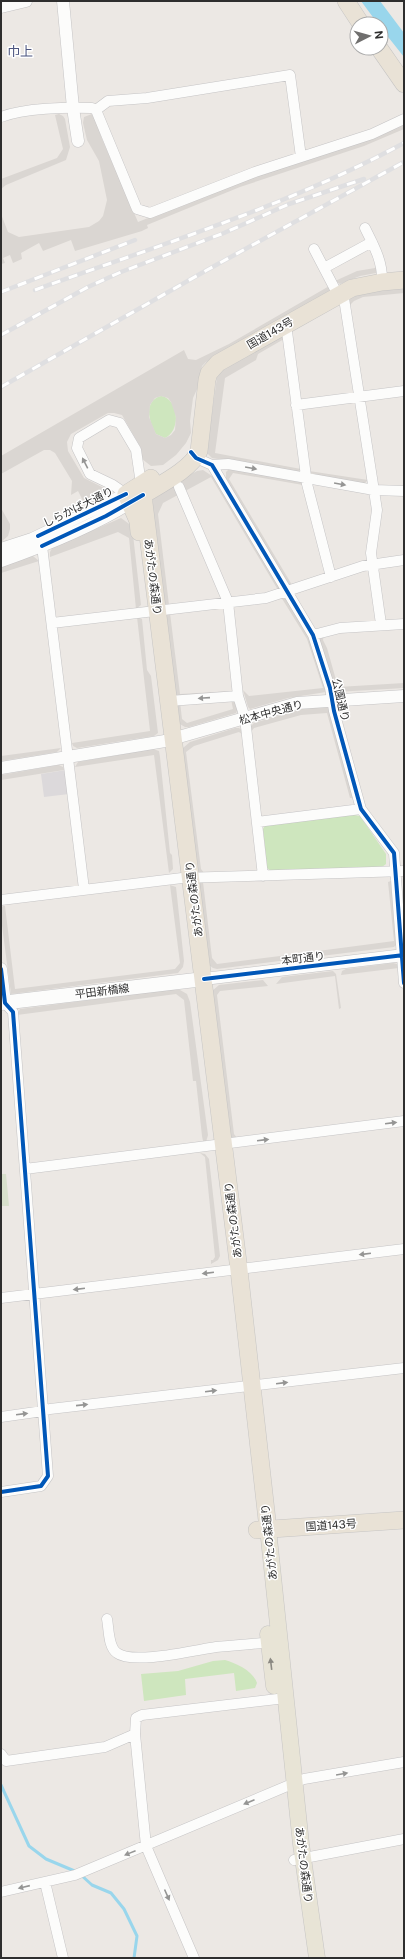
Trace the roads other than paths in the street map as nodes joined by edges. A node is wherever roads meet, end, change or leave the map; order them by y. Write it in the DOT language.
graph roads {
  1 [pos="26,1"];
  2 [pos="63,1"];
  3 [pos="346,1"];
  4 [pos="1,6"];
  5 [pos="356,16"];
  6 [pos="385,56"];
  7 [pos="404,84"];
  8 [pos="73,108"];
  9 [pos="96,110"];
  10 [pos="1,117"];
  11 [pos="404,119"];
  12 [pos="78,141"];
  13 [pos="301,157"];
  14 [pos="365,228"];
  15 [pos="372,242"];
  16 [pos="314,249"];
  17 [pos="324,268"];
  18 [pos="404,280"];
  19 [pos="382,282"];
  20 [pos="341,294"];
  21 [pos="286,324"];
  22 [pos="404,391"];
  23 [pos="360,396"];
  24 [pos="296,405"];
  25 [pos="196,452"];
  26 [pos="212,465"];
  27 [pos="306,478"];
  28 [pos="179,487"];
  29 [pos="374,490"];
  30 [pos="404,491"];
  31 [pos="135,494"];
  32 [pos="42,546"];
  33 [pos="1,549"];
  34 [pos="1,560"];
  35 [pos="404,560"];
  36 [pos="373,564"];
  37 [pos="331,577"];
  38 [pos="286,592"];
  39 [pos="228,602"];
  40 [pos="153,610"];
  41 [pos="52,623"];
  42 [pos="381,624"];
  43 [pos="404,624"];
  44 [pos="313,635"];
  45 [pos="238,696"];
  46 [pos="404,696"];
  47 [pos="332,699"];
  48 [pos="169,700"];
  49 [pos="245,718"];
  50 [pos="169,740"];
  51 [pos="68,758"];
  52 [pos="1,768"];
  53 [pos="361,809"];
  54 [pos="257,822"];
  55 [pos="400,871"];
  56 [pos="263,876"];
  57 [pos="187,878"];
  58 [pos="84,889"];
  59 [pos="1,900"];
  60 [pos="403,955"];
  61 [pos="1,969"];
  62 [pos="199,980"];
  63 [pos="404,983"];
  64 [pos="3,1003"];
  65 [pos="404,1122"];
  66 [pos="219,1145"];
  67 [pos="25,1169"];
  68 [pos="404,1249"];
  69 [pos="234,1270"];
  70 [pos="34,1294"];
  71 [pos="1,1298"];
  72 [pos="404,1368"];
  73 [pos="247,1386"];
  74 [pos="43,1411"];
  75 [pos="1,1417"];
  76 [pos="1,1492"];
  77 [pos="404,1520"];
  78 [pos="262,1530"];
  79 [pos="107,1619"];
  80 [pos="274,1642"];
  81 [pos="281,1698"];
  82 [pos="135,1734"];
  83 [pos="1,1754"];
  84 [pos="404,1762"];
  85 [pos="290,1785"];
  86 [pos="404,1839"];
  87 [pos="146,1846"];
  88 [pos="299,1859"];
  89 [pos="45,1882"];
  90 [pos="1,1892"];
  91 [pos="63,1958"];
  92 [pos="194,1958"];
  93 [pos="306,1958"];
  94 [pos="317,1958"];
  1 -- 4 [label="street"];
  2 -- 8 [label="street"];
  3 -- 5 [label="highway"];
  6 -- 7 [label="highway"];
  8 -- 9 [label="street"];
  8 -- 10 [label="street"];
  8 -- 12 [label="street"];
  9 -- 13 [label="street"];
  9 -- 13 [label="street"];
  11 -- 13 [label="street"];
  14 -- 15 [label="street"];
  15 -- 17 [label="street"];
  15 -- 19 [label="street"];
  16 -- 17 [label="street"];
  17 -- 20 [label="street"];
  18 -- 19 [label="highway, 国道143号"];
  19 -- 20 [label="highway, 国道143号"];
  20 -- 21 [label="highway, 国道143号"];
  20 -- 23 [label="street"];
  21 -- 24 [label="street"];
  21 -- 25 [label="highway, 国道143号"];
  22 -- 23 [label="street"];
  23 -- 24 [label="street"];
  23 -- 29 [label="street"];
  24 -- 27 [label="street"];
  25 -- 26 [label="street"];
  25 -- 31 [label="highway"];
  26 -- 27 [label="street, one-way"];
  26 -- 38 [label="street, 公園通り"];
  27 -- 29 [label="street, one-way"];
  27 -- 37 [label="street"];
  28 -- 39 [label="street"];
  29 -- 30 [label="street"];
  29 -- 36 [label="street"];
  31 -- 31 [label="street, one-way"];
  31 -- 32 [label="street, しらかば大通り"];
  31 -- 33 [label="street, しらかば大通り"];
  31 -- 40 [label="highway, あがたの森通り"];
  32 -- 34 [label="street, しらかば大通り"];
  32 -- 41 [label="street"];
  35 -- 36 [label="street"];
  36 -- 37 [label="street"];
  36 -- 42 [label="street"];
  37 -- 38 [label="street"];
  38 -- 39 [label="street"];
  38 -- 44 [label="street, 公園通り"];
  39 -- 40 [label="street"];
  39 -- 45 [label="street"];
  40 -- 41 [label="street"];
  40 -- 48 [label="highway, あがたの森通り"];
  40 -- 50 [label="highway, あがたの森通り"];
  41 -- 51 [label="street"];
  42 -- 43 [label="street"];
  42 -- 44 [label="street"];
  44 -- 47 [label="street, 公園通り"];
  45 -- 48 [label="street, one-way"];
  45 -- 49 [label="street"];
  46 -- 47 [label="street, 松本中央通り"];
  47 -- 49 [label="street, 松本中央通り"];
  47 -- 53 [label="street, 公園通り"];
  48 -- 50 [label="highway, あがたの森通り"];
  49 -- 50 [label="street, 松本中央通り"];
  49 -- 54 [label="street"];
  50 -- 51 [label="street, 松本中央通り"];
  50 -- 57 [label="highway, あがたの森通り"];
  51 -- 52 [label="street, 松本中央通り"];
  51 -- 58 [label="street"];
  53 -- 54 [label="street"];
  53 -- 55 [label="street, 公園通り"];
  54 -- 56 [label="street"];
  55 -- 56 [label="street"];
  55 -- 60 [label="street, 公園通り"];
  56 -- 57 [label="street"];
  57 -- 58 [label="street"];
  57 -- 62 [label="highway, あがたの森通り"];
  58 -- 59 [label="street"];
  60 -- 62 [label="street, 本町通り"];
  60 -- 63 [label="street, 公園通り"];
  61 -- 64 [label="street"];
  62 -- 64 [label="main road, 平田新橋線"];
  62 -- 66 [label="highway, あがたの森通り"];
  64 -- 67 [label="street"];
  66 -- 65 [label="street, one-way"];
  66 -- 67 [label="street"];
  66 -- 69 [label="highway, あがたの森通り"];
  67 -- 70 [label="street"];
  68 -- 69 [label="street, one-way"];
  69 -- 70 [label="street, one-way"];
  69 -- 73 [label="highway, あがたの森通り"];
  70 -- 71 [label="street"];
  70 -- 74 [label="street"];
  73 -- 72 [label="street, one-way"];
  74 -- 73 [label="street, one-way"];
  73 -- 78 [label="highway, あがたの森通り"];
  75 -- 74 [label="street, one-way"];
  74 -- 76 [label="street"];
  77 -- 78 [label="highway, 国道143号"];
  78 -- 80 [label="main road, あがたの森通り"];
  79 -- 80 [label="street"];
  80 -- 81 [label="main road, あがたの森通り"];
  81 -- 82 [label="street"];
  81 -- 85 [label="main road, あがたの森通り"];
  82 -- 83 [label="street"];
  82 -- 87 [label="street"];
  85 -- 84 [label="street, one-way"];
  85 -- 87 [label="street, one-way"];
  85 -- 88 [label="main road, あがたの森通り"];
  86 -- 88 [label="street"];
  87 -- 89 [label="street, one-way"];
  87 -- 92 [label="street, one-way"];
  88 -- 93 [label="main road, あがたの森通り"];
  88 -- 94 [label="main road, あがたの森通り"];
  89 -- 90 [label="street, one-way"];
  89 -- 91 [label="street"];
}
